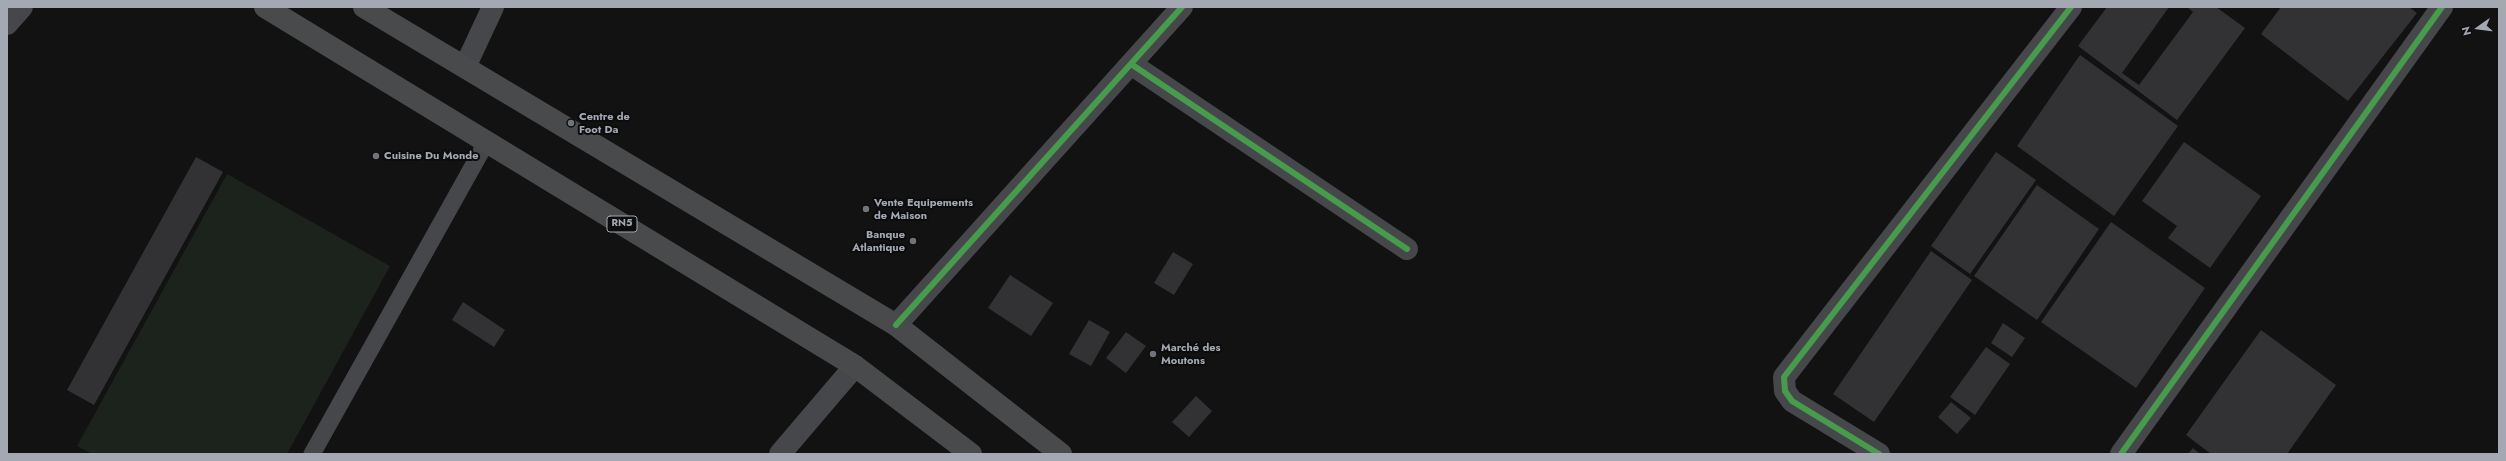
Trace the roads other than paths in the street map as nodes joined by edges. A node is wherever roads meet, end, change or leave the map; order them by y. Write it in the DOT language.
graph roads {
  1 [pos="22,7"];
  2 [pos="265,7"];
  3 [pos="364,7"];
  4 [pos="493,7"];
  5 [pos="1182,7"];
  6 [pos="2071,7"];
  7 [pos="2442,7"];
  8 [pos="7,24"];
  9 [pos="1131,64"];
  10 [pos="465,67"];
  11 [pos="486,141"];
  12 [pos="1407,249"];
  13 [pos="896,325"];
  14 [pos="855,366"];
  15 [pos="312,454"];
  16 [pos="780,454"];
  17 [pos="971,454"];
  18 [pos="1060,454"];
  19 [pos="1879,454"];
  20 [pos="2121,454"];
  1 -- 8 [label="street"];
  2 -- 11 [label="highway, RN5"];
  3 -- 10 [label="highway"];
  4 -- 10 [label="street"];
  5 -- 9 [label="street"];
  6 -- 19 [label="street"];
  7 -- 20 [label="street"];
  9 -- 12 [label="street"];
  9 -- 13 [label="street"];
  10 -- 13 [label="highway"];
  11 -- 14 [label="highway, RN5"];
  11 -- 15 [label="lane"];
  13 -- 18 [label="highway"];
  14 -- 16 [label="street"];
  14 -- 17 [label="highway, RN5"];
}
